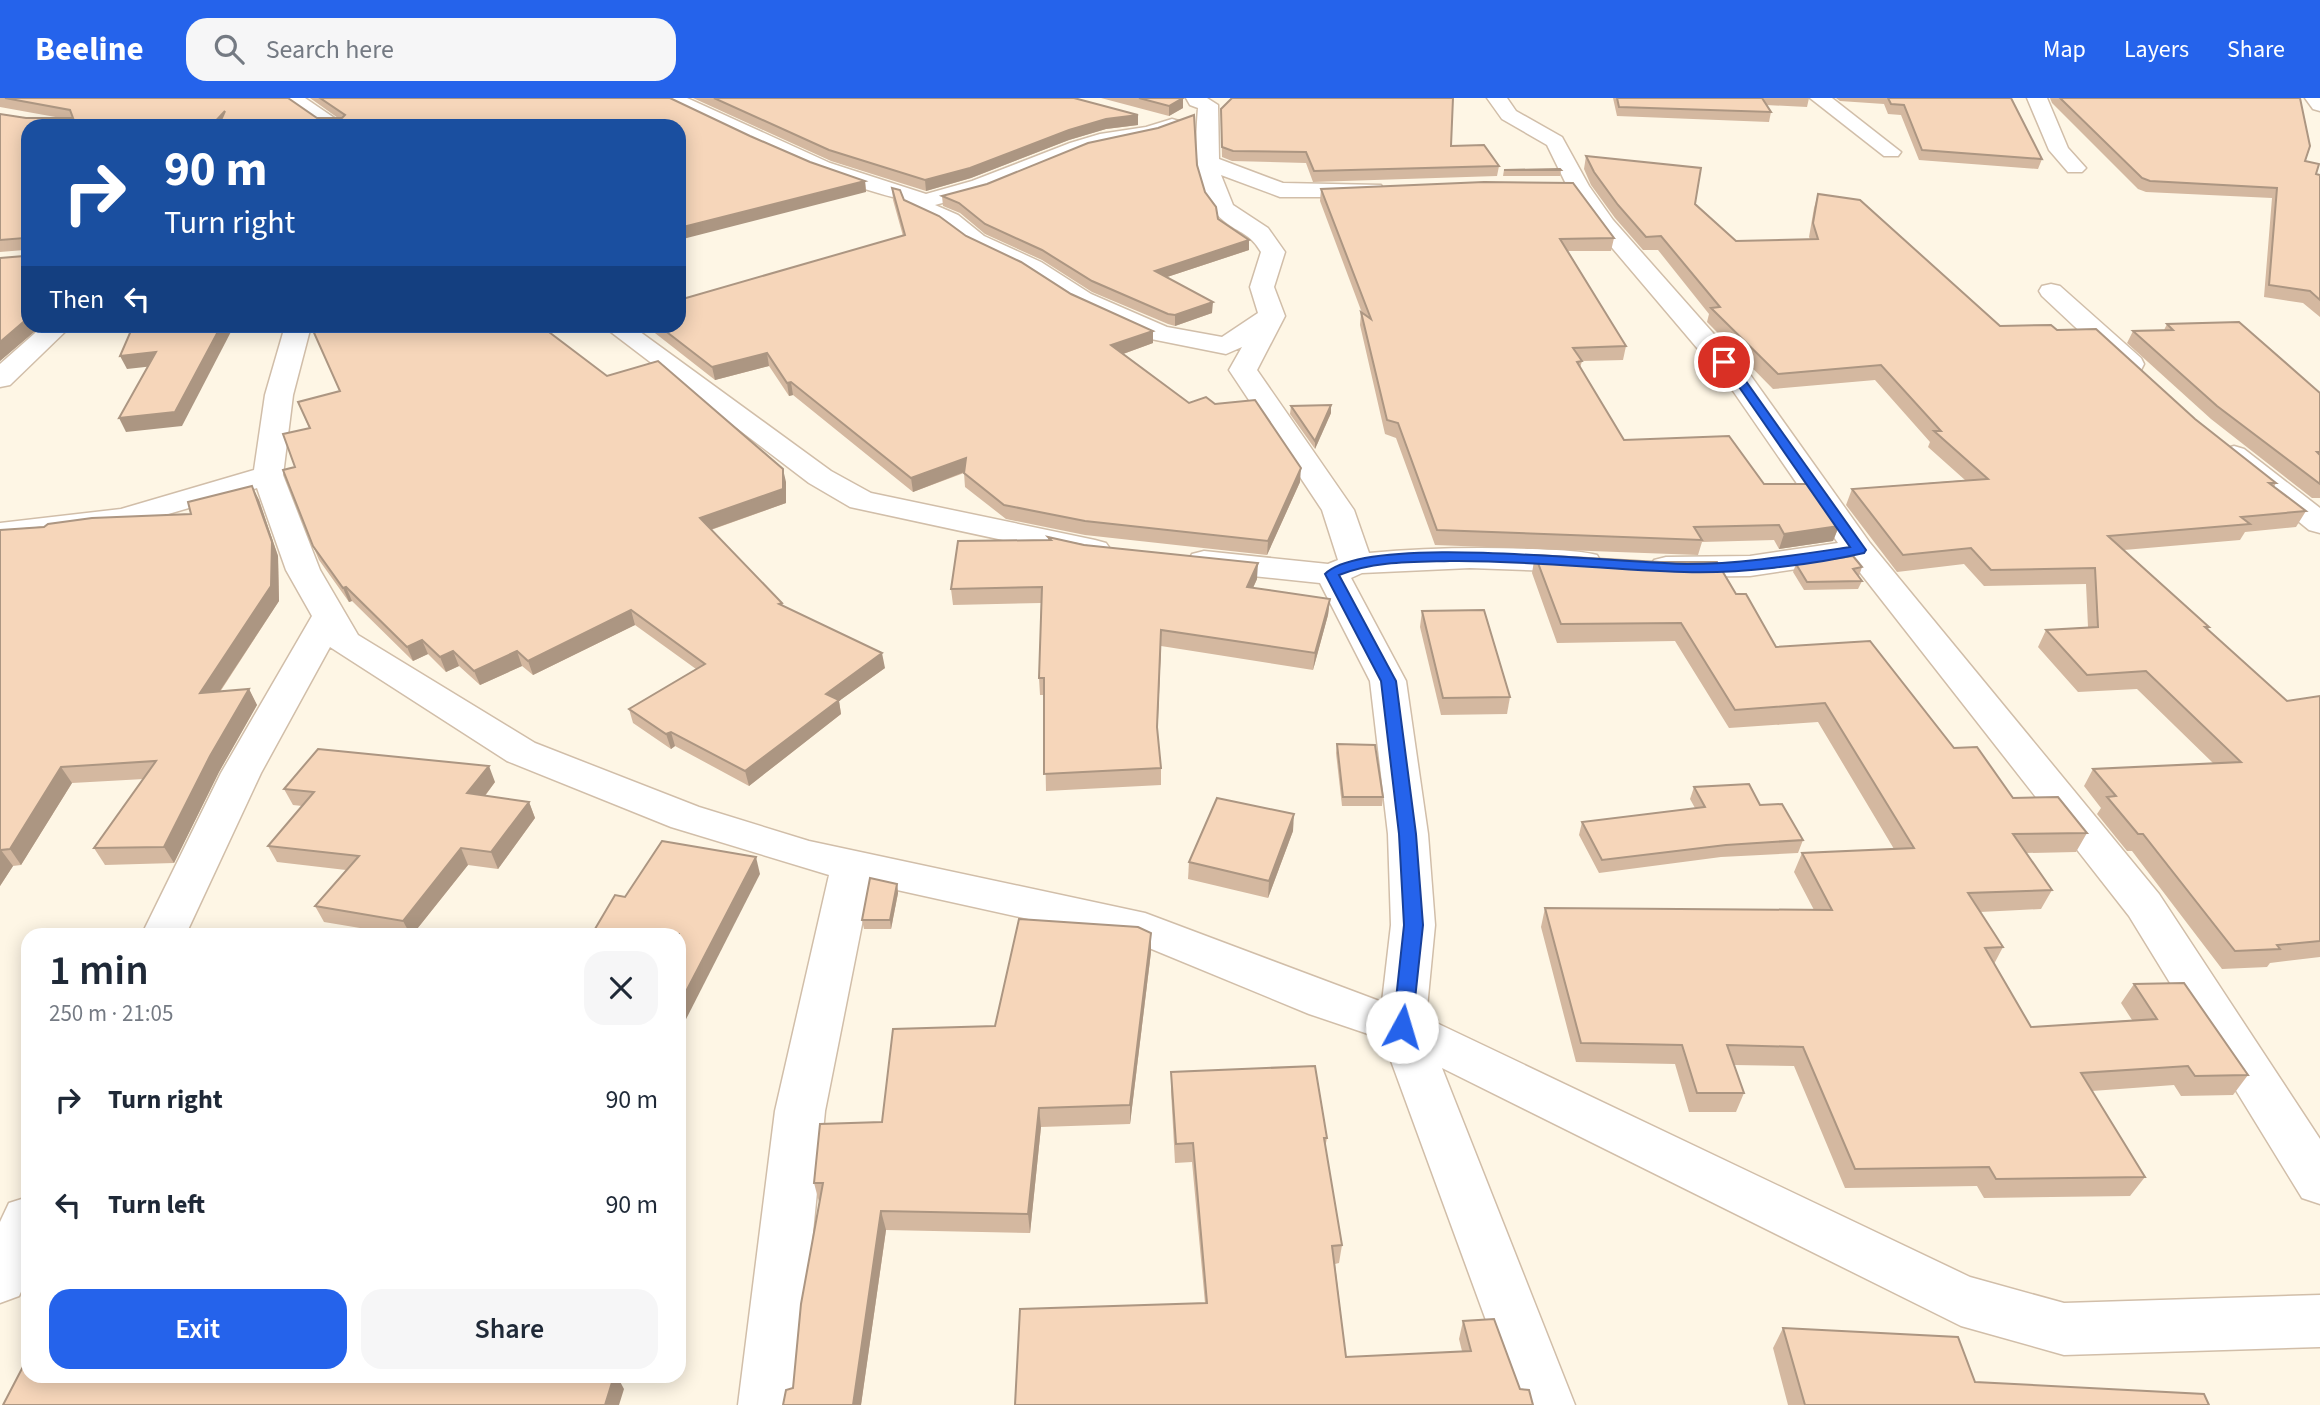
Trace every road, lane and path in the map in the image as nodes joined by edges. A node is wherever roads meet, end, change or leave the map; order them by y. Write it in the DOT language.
graph roads {
  1 [pos="292,98"];
  2 [pos="672,98"];
  3 [pos="1497,98"];
  4 [pos="1821,98"];
  5 [pos="2037,98"];
  6 [pos="2315,98"];
  7 [pos="2320,105"];
  8 [pos="1192,109"];
  9 [pos="1136,116"];
  10 [pos="325,119"];
  11 [pos="1891,152"];
  12 [pos="1209,163"];
  13 [pos="2075,168"];
  14 [pos="1391,190"];
  15 [pos="914,204"];
  16 [pos="2051,291"];
  17 [pos="50,333"];
  18 [pos="296,333"];
  19 [pos="625,333"];
  20 [pos="1235,358"];
  21 [pos="0,379"];
  22 [pos="2150,382"];
  23 [pos="2209,435"];
  24 [pos="268,475"];
  25 [pos="2320,523"];
  26 [pos="0,533"];
  27 [pos="1859,550"];
  28 [pos="1126,553"];
  29 [pos="1181,558"];
  30 [pos="1344,569"];
  31 [pos="329,616"];
  32 [pos="853,863"];
  33 [pos="167,928"];
  34 [pos="1402,1027"];
  35 [pos="2320,1182"];
  36 [pos="21,1234"];
  37 [pos="0,1278"];
  38 [pos="2320,1321"];
  39 [pos="767,1405"];
  40 [pos="1546,1405"];
  1 -- 10 [label="street"];
  2 -- 15 [label="street"];
  3 -- 27 [label="street"];
  4 -- 11 [label="street"];
  5 -- 13 [label="street"];
  6 -- 7 [label="street"];
  8 -- 9 [label="street"];
  8 -- 12 [label="street"];
  8 -- 15 [label="street"];
  12 -- 14 [label="street"];
  12 -- 20 [label="street"];
  15 -- 20 [label="street"];
  16 -- 22 [label="street"];
  17 -- 21 [label="street"];
  18 -- 24 [label="street"];
  19 -- 28 [label="street"];
  20 -- 30 [label="street"];
  23 -- 25 [label="street"];
  24 -- 26 [label="street"];
  24 -- 31 [label="street"];
  27 -- 30 [label="street"];
  27 -- 35 [label="street"];
  29 -- 30 [label="street"];
  30 -- 34 [label="street"];
  31 -- 32 [label="street"];
  31 -- 33 [label="street"];
  32 -- 34 [label="street"];
  32 -- 39 [label="street"];
  34 -- 38 [label="street"];
  34 -- 40 [label="street"];
  36 -- 37 [label="street"];
}
